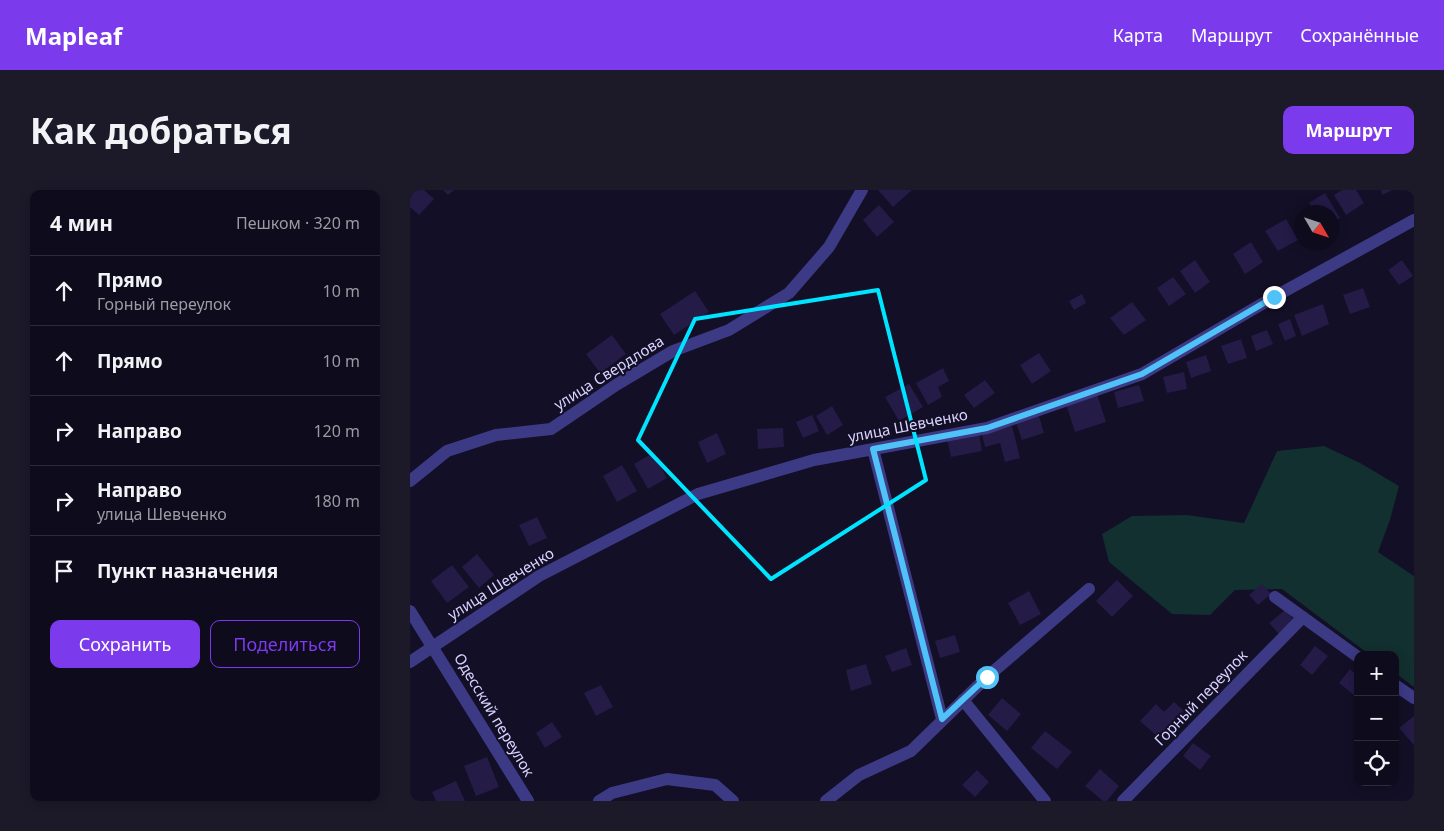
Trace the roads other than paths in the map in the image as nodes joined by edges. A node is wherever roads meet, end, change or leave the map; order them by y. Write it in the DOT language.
graph roads {
  1 [pos="862,190"];
  2 [pos="1414,220"];
  3 [pos="873,449"];
  4 [pos="410,481"];
  5 [pos="1089,589"];
  6 [pos="1275,597"];
  7 [pos="410,612"];
  8 [pos="1303,617"];
  9 [pos="433,646"];
  10 [pos="1354,654"];
  11 [pos="410,662"];
  12 [pos="1399,688"];
  13 [pos="1414,698"];
  14 [pos="963,700"];
  15 [pos="942,719"];
  16 [pos="528,801"];
  17 [pos="599,801"];
  18 [pos="733,801"];
  19 [pos="826,801"];
  20 [pos="1045,801"];
  21 [pos="1123,801"];
  1 -- 4 [label="street, улица Свердлова"];
  2 -- 3 [label="street, улица Шевченко"];
  3 -- 9 [label="street, улица Шевченко"];
  3 -- 15 [label="street"];
  5 -- 14 [label="street"];
  6 -- 8 [label="street"];
  7 -- 9 [label="street"];
  8 -- 10 [label="street"];
  8 -- 21 [label="street, Горный переулок"];
  9 -- 11 [label="street, улица Шевченко"];
  9 -- 16 [label="street, Одесский переулок"];
  12 -- 13 [label="street"];
  14 -- 15 [label="street"];
  14 -- 20 [label="street"];
  15 -- 19 [label="street"];
  17 -- 18 [label="street"];
}
